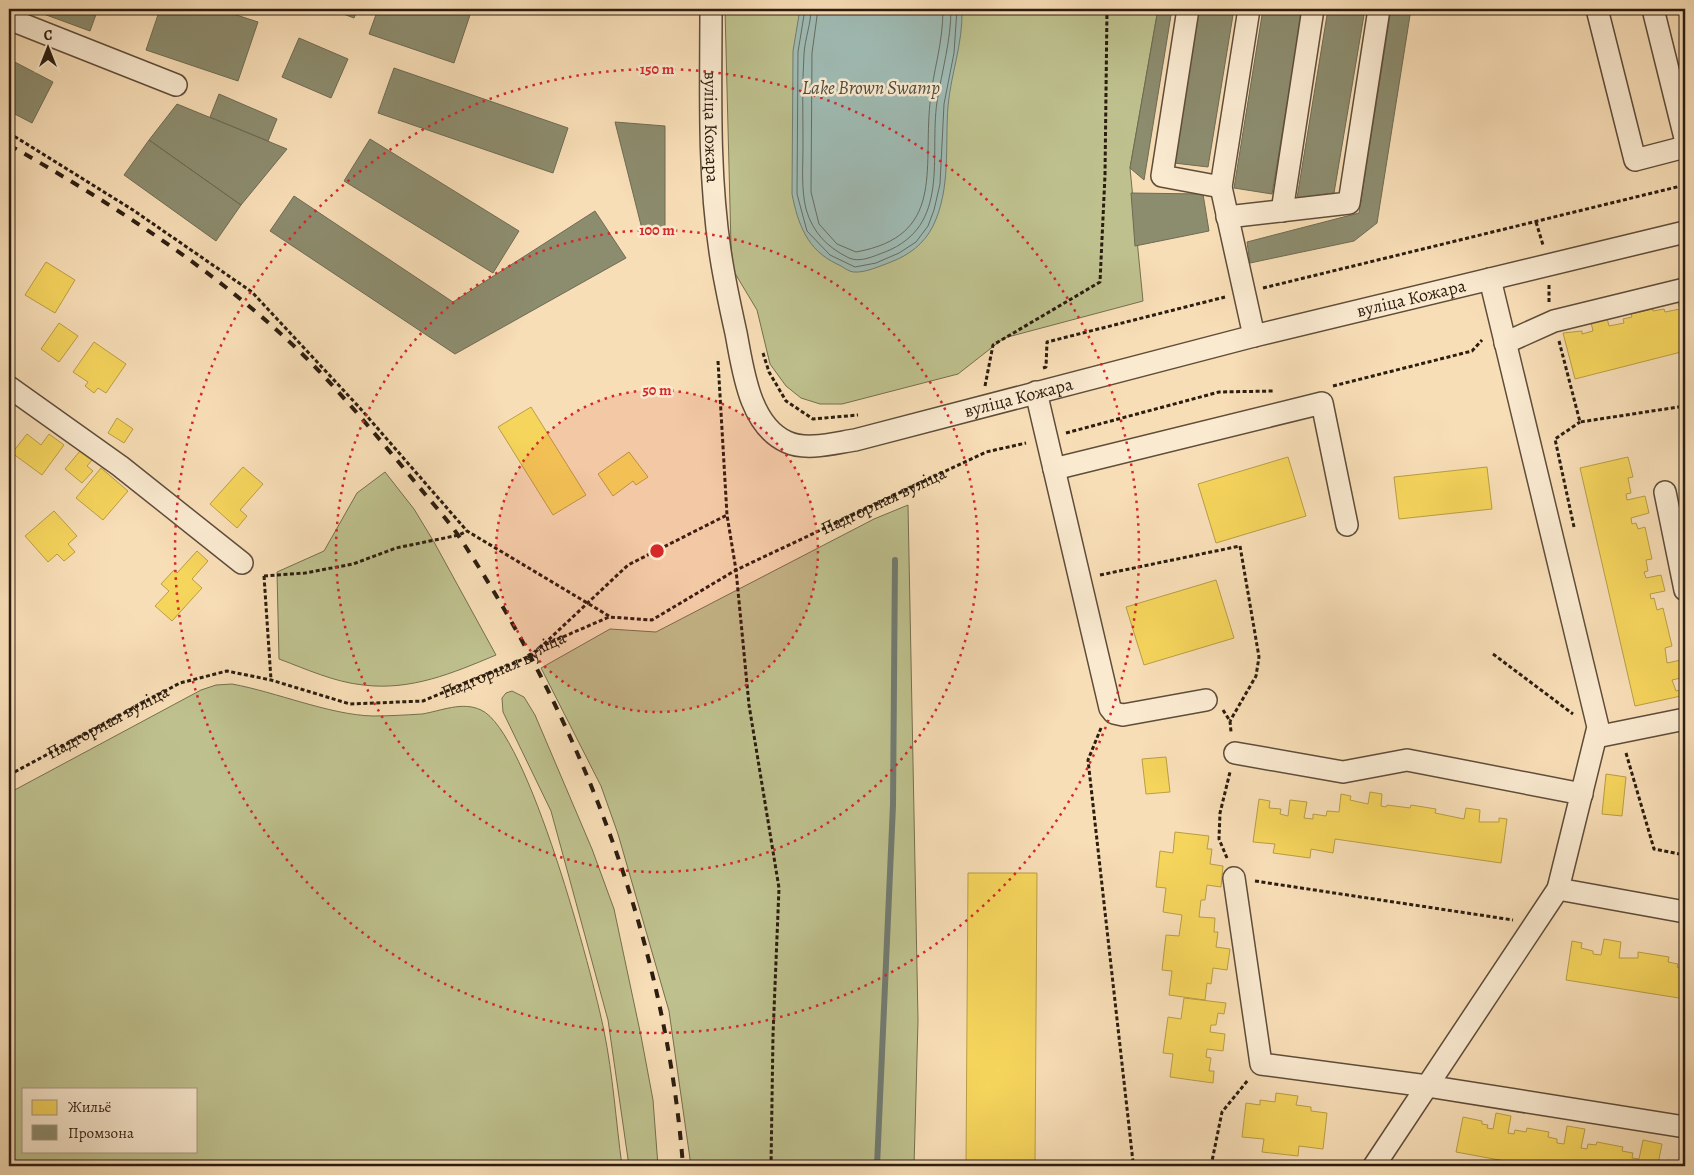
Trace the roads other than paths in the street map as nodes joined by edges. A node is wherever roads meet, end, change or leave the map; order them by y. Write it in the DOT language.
graph roads {
  1 [pos="710,9"];
  2 [pos="1188,9"];
  3 [pos="1249,9"];
  4 [pos="1314,9"];
  5 [pos="1379,9"];
  6 [pos="1597,9"];
  7 [pos="1653,9"];
  8 [pos="9,19"];
  9 [pos="176,86"];
  10 [pos="1685,138"];
  11 [pos="1685,147"];
  12 [pos="1221,187"];
  13 [pos="1282,211"];
  14 [pos="1227,217"];
  15 [pos="1685,232"];
  16 [pos="1490,279"];
  17 [pos="1685,289"];
  18 [pos="1254,336"];
  19 [pos="1505,343"];
  20 [pos="9,387"];
  21 [pos="1036,392"];
  22 [pos="1054,469"];
  23 [pos="1665,492"];
  24 [pos="1347,525"];
  25 [pos="242,563"];
  26 [pos="1685,590"];
  27 [pos="1206,700"];
  28 [pos="1685,719"];
  29 [pos="1596,737"];
  30 [pos="1235,753"];
  31 [pos="1582,794"];
  32 [pos="1234,878"];
  33 [pos="1558,889"];
  34 [pos="1685,912"];
  35 [pos="1427,1086"];
  36 [pos="1685,1127"];
  37 [pos="1374,1166"];
  1 -- 21 [label="street, вуліца Кожара"];
  2 -- 12 [label="street"];
  3 -- 12 [label="street"];
  4 -- 13 [label="street"];
  5 -- 13 [label="street"];
  6 -- 11 [label="street"];
  7 -- 10 [label="street"];
  8 -- 9 [label="street"];
  12 -- 14 [label="street"];
  13 -- 14 [label="street"];
  14 -- 18 [label="street"];
  15 -- 16 [label="street, вуліца Кожара"];
  16 -- 18 [label="street, вуліца Кожара"];
  16 -- 19 [label="street"];
  17 -- 19 [label="street"];
  18 -- 21 [label="street, вуліца Кожара"];
  19 -- 29 [label="street"];
  20 -- 25 [label="street"];
  21 -- 22 [label="street"];
  22 -- 24 [label="street"];
  22 -- 27 [label="street"];
  23 -- 26 [label="street"];
  28 -- 29 [label="street"];
  29 -- 31 [label="street"];
  30 -- 31 [label="street"];
  31 -- 33 [label="street"];
  32 -- 35 [label="street"];
  33 -- 34 [label="street"];
  33 -- 35 [label="street"];
  35 -- 36 [label="street"];
  35 -- 37 [label="street"];
}
